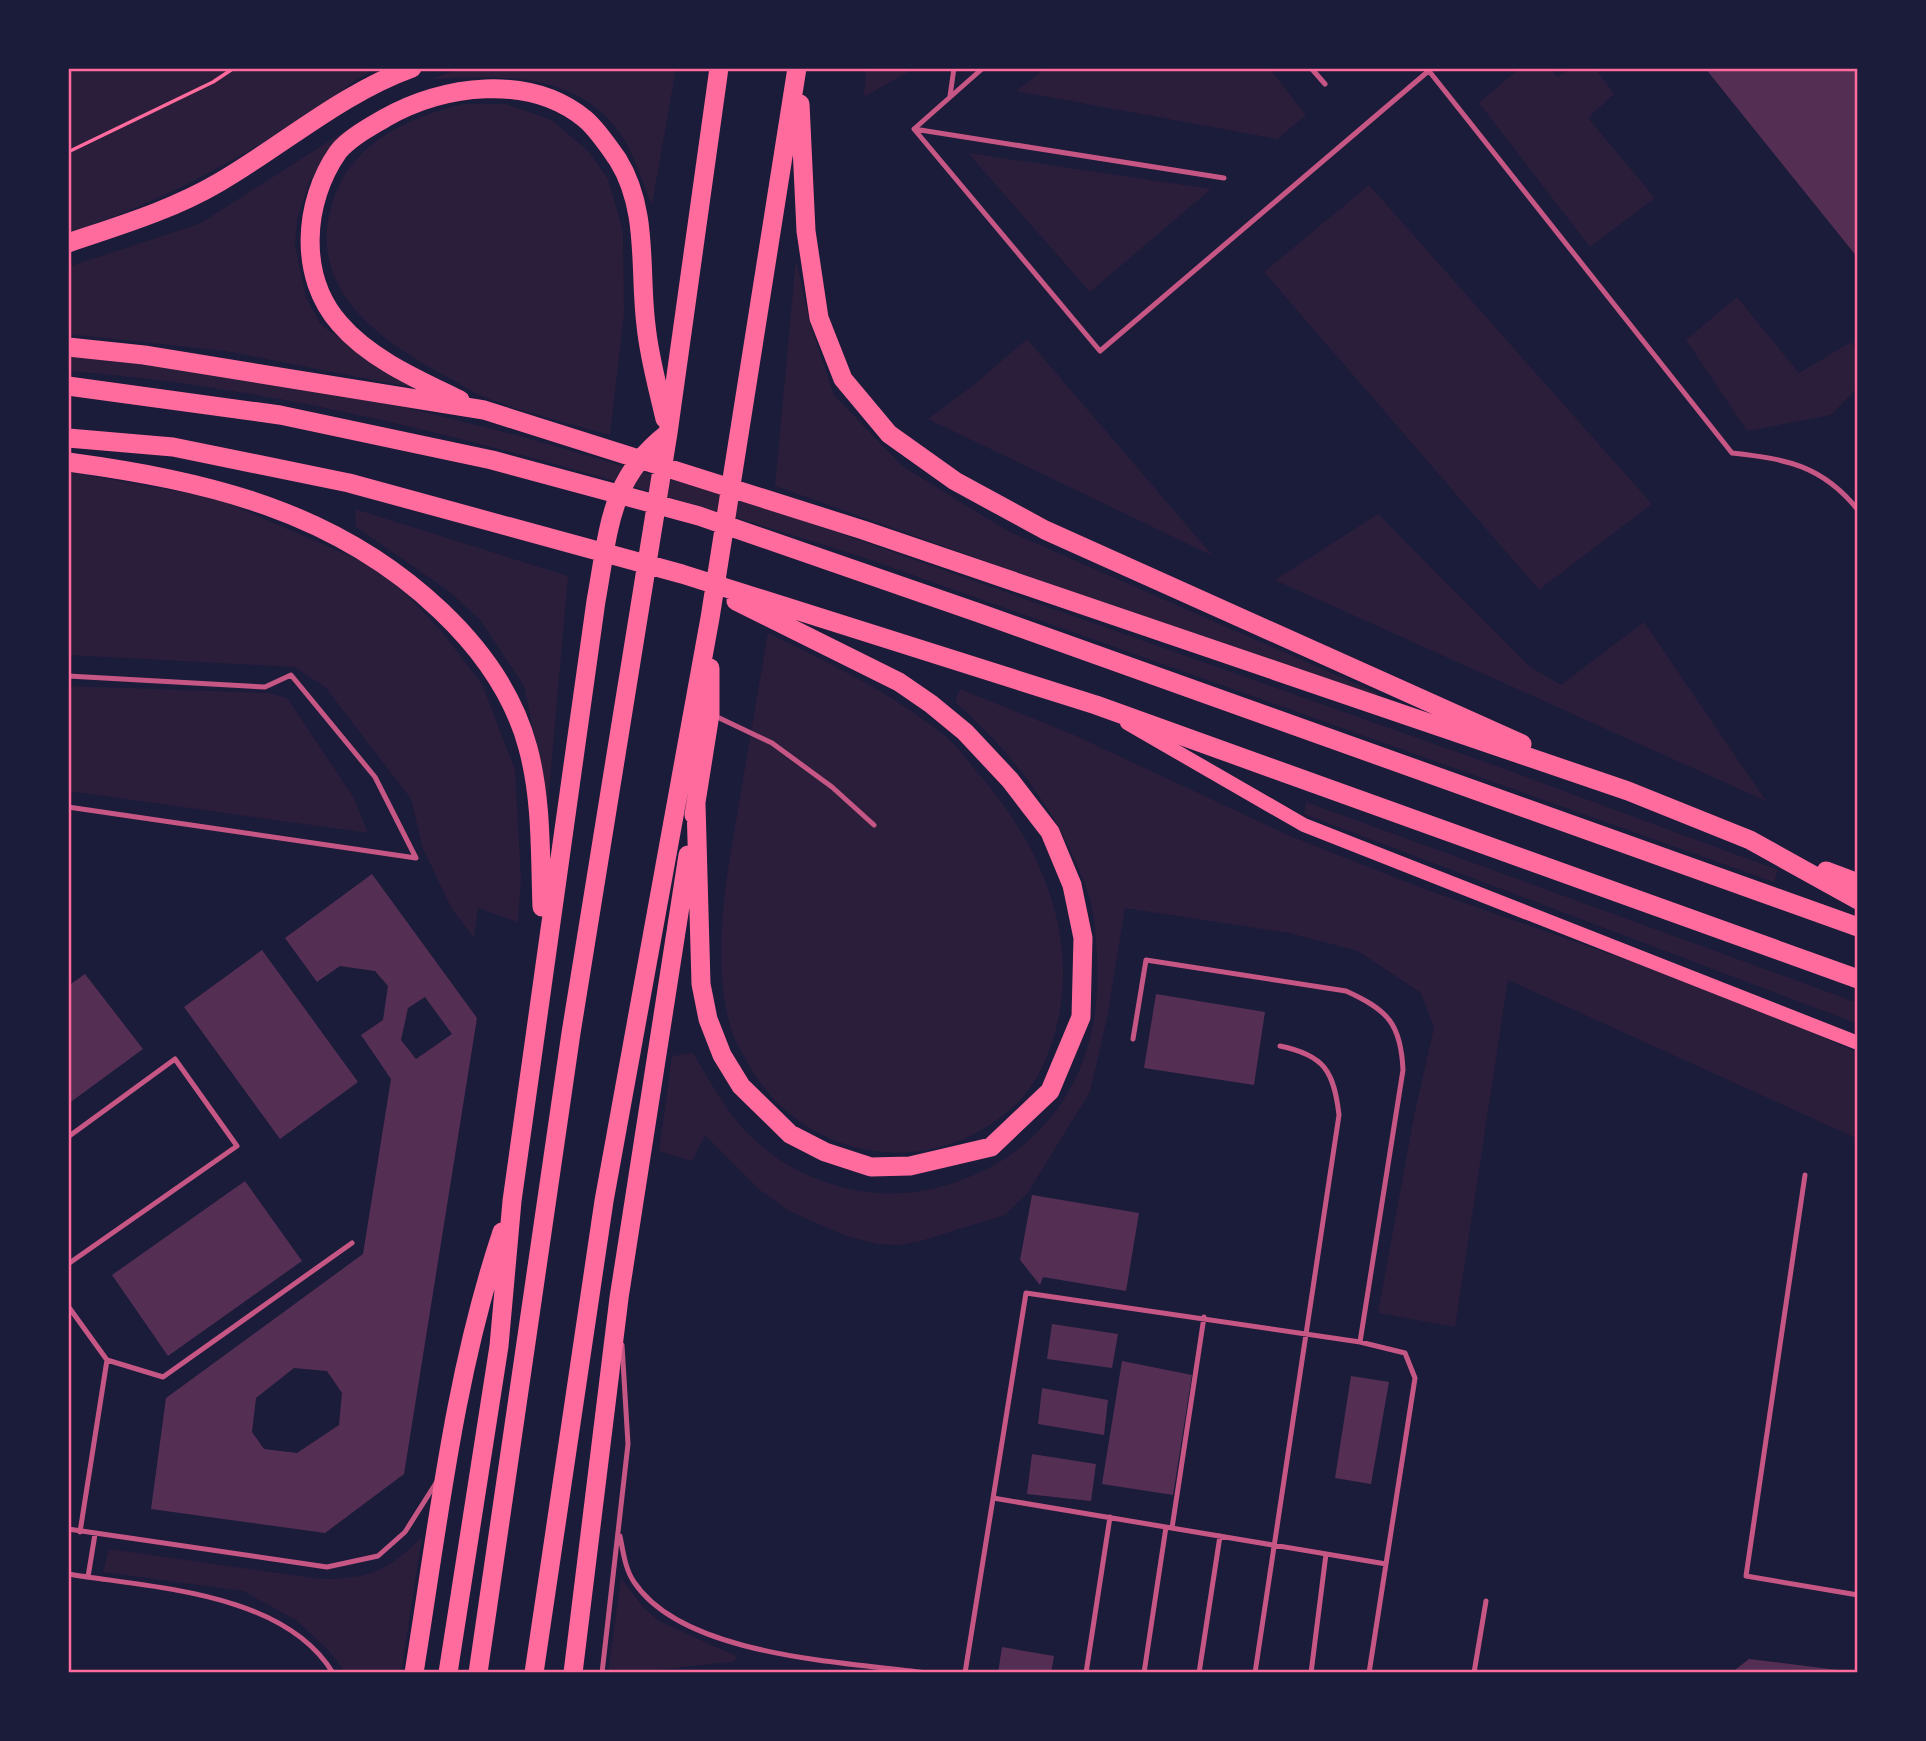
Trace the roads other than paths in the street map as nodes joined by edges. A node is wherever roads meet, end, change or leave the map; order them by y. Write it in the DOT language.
graph roads {
  1 [pos="412,68"];
  2 [pos="719,68"];
  3 [pos="798,68"];
  4 [pos="954,68"];
  5 [pos="983,68"];
  6 [pos="1311,68"];
  7 [pos="1430,69"];
  8 [pos="1325,84"];
  9 [pos="950,97"];
  10 [pos="914,129"];
  11 [pos="1224,178"];
  12 [pos="68,243"];
  13 [pos="68,347"];
  14 [pos="68,386"];
  15 [pos="484,410"];
  16 [pos="668,433"];
  17 [pos="68,438"];
  18 [pos="68,462"];
  19 [pos="1858,510"];
  20 [pos="682,575"];
  21 [pos="710,618"];
  22 [pos="68,676"];
  23 [pos="1096,705"];
  24 [pos="710,714"];
  25 [pos="1628,791"];
  26 [pos="696,804"];
  27 [pos="68,807"];
  28 [pos="874,825"];
  29 [pos="1750,840"];
  30 [pos="1858,883"];
  31 [pos="1858,900"];
  32 [pos="1858,927"];
  33 [pos="544,962"];
  34 [pos="1858,979"];
  35 [pos="1133,1039"];
  36 [pos="1858,1043"];
  37 [pos="1280,1046"];
  38 [pos="68,1137"];
  39 [pos="1805,1175"];
  40 [pos="512,1201"];
  41 [pos="352,1243"];
  42 [pos="68,1264"];
  43 [pos="619,1298"];
  44 [pos="68,1306"];
  45 [pos="1204,1317"];
  46 [pos="1307,1332"];
  47 [pos="1360,1342"];
  48 [pos="107,1360"];
  49 [pos="445,1465"];
  50 [pos="993,1498"];
  51 [pos="1110,1517"];
  52 [pos="1169,1527"];
  53 [pos="618,1529"];
  54 [pos="68,1530"];
  55 [pos="80,1532"];
  56 [pos="96,1534"];
  57 [pos="1220,1536"];
  58 [pos="1274,1545"];
  59 [pos="1326,1554"];
  60 [pos="1386,1564"];
  61 [pos="68,1574"];
  62 [pos="88,1577"];
  63 [pos="1858,1595"];
  64 [pos="1486,1601"];
  65 [pos="334,1673"];
  66 [pos="414,1673"];
  67 [pos="448,1673"];
  68 [pos="478,1673"];
  69 [pos="534,1673"];
  70 [pos="573,1673"];
  71 [pos="602,1673"];
  72 [pos="694,1673"];
  73 [pos="709,1673"];
  74 [pos="928,1673"];
  75 [pos="965,1673"];
  76 [pos="1086,1673"];
  77 [pos="1144,1673"];
  78 [pos="1199,1673"];
  79 [pos="1255,1673"];
  80 [pos="1311,1673"];
  81 [pos="1369,1673"];
  82 [pos="1474,1673"];
  1 -- 12 [label="highway"];
  2 -- 16 [label="highway"];
  3 -- 21 [label="highway"];
  3 -- 25 [label="highway"];
  4 -- 9 [label="lane"];
  5 -- 9 [label="lane"];
  6 -- 8 [label="lane"];
  7 -- 10 [label="lane"];
  7 -- 19 [label="lane"];
  9 -- 10 [label="lane"];
  10 -- 11 [label="lane"];
  13 -- 15 [label="highway"];
  14 -- 32 [label="highway"];
  15 -- 16 [label="highway"];
  15 -- 25 [label="highway"];
  16 -- 33 [label="highway"];
  16 -- 68 [label="highway"];
  17 -- 20 [label="highway"];
  18 -- 33 [label="highway"];
  20 -- 23 [label="highway"];
  20 -- 26 [label="highway"];
  21 -- 24 [label="highway"];
  21 -- 69 [label="highway"];
  22 -- 27 [label="lane"];
  23 -- 34 [label="highway"];
  23 -- 36 [label="main road"];
  24 -- 26 [label="highway"];
  24 -- 28 [label="lane"];
  25 -- 29 [label="highway"];
  26 -- 43 [label="highway"];
  29 -- 30 [label="highway"];
  29 -- 31 [label="highway"];
  33 -- 40 [label="highway"];
  35 -- 47 [label="lane"];
  37 -- 46 [label="lane"];
  38 -- 42 [label="lane"];
  39 -- 63 [label="lane"];
  40 -- 49 [label="highway"];
  40 -- 67 [label="highway"];
  41 -- 48 [label="lane"];
  43 -- 53 [label="lane"];
  43 -- 70 [label="highway"];
  44 -- 48 [label="lane"];
  45 -- 46 [label="lane"];
  45 -- 50 [label="lane"];
  45 -- 52 [label="lane"];
  46 -- 47 [label="lane"];
  46 -- 58 [label="lane"];
  47 -- 60 [label="lane"];
  48 -- 55 [label="lane"];
  49 -- 56 [label="lane"];
  49 -- 66 [label="highway"];
  50 -- 51 [label="lane"];
  50 -- 75 [label="lane"];
  51 -- 52 [label="lane"];
  51 -- 76 [label="lane"];
  52 -- 57 [label="lane"];
  52 -- 77 [label="lane"];
  53 -- 71 [label="lane"];
  53 -- 74 [label="lane"];
  54 -- 55 [label="lane"];
  55 -- 56 [label="lane"];
  56 -- 62 [label="lane"];
  57 -- 58 [label="lane"];
  57 -- 78 [label="lane"];
  58 -- 59 [label="lane"];
  58 -- 79 [label="lane"];
  59 -- 60 [label="lane"];
  59 -- 80 [label="lane"];
  60 -- 81 [label="lane"];
  61 -- 62 [label="lane"];
  62 -- 65 [label="lane"];
  64 -- 82 [label="lane"];
  72 -- 73 [label="lane"];
}
